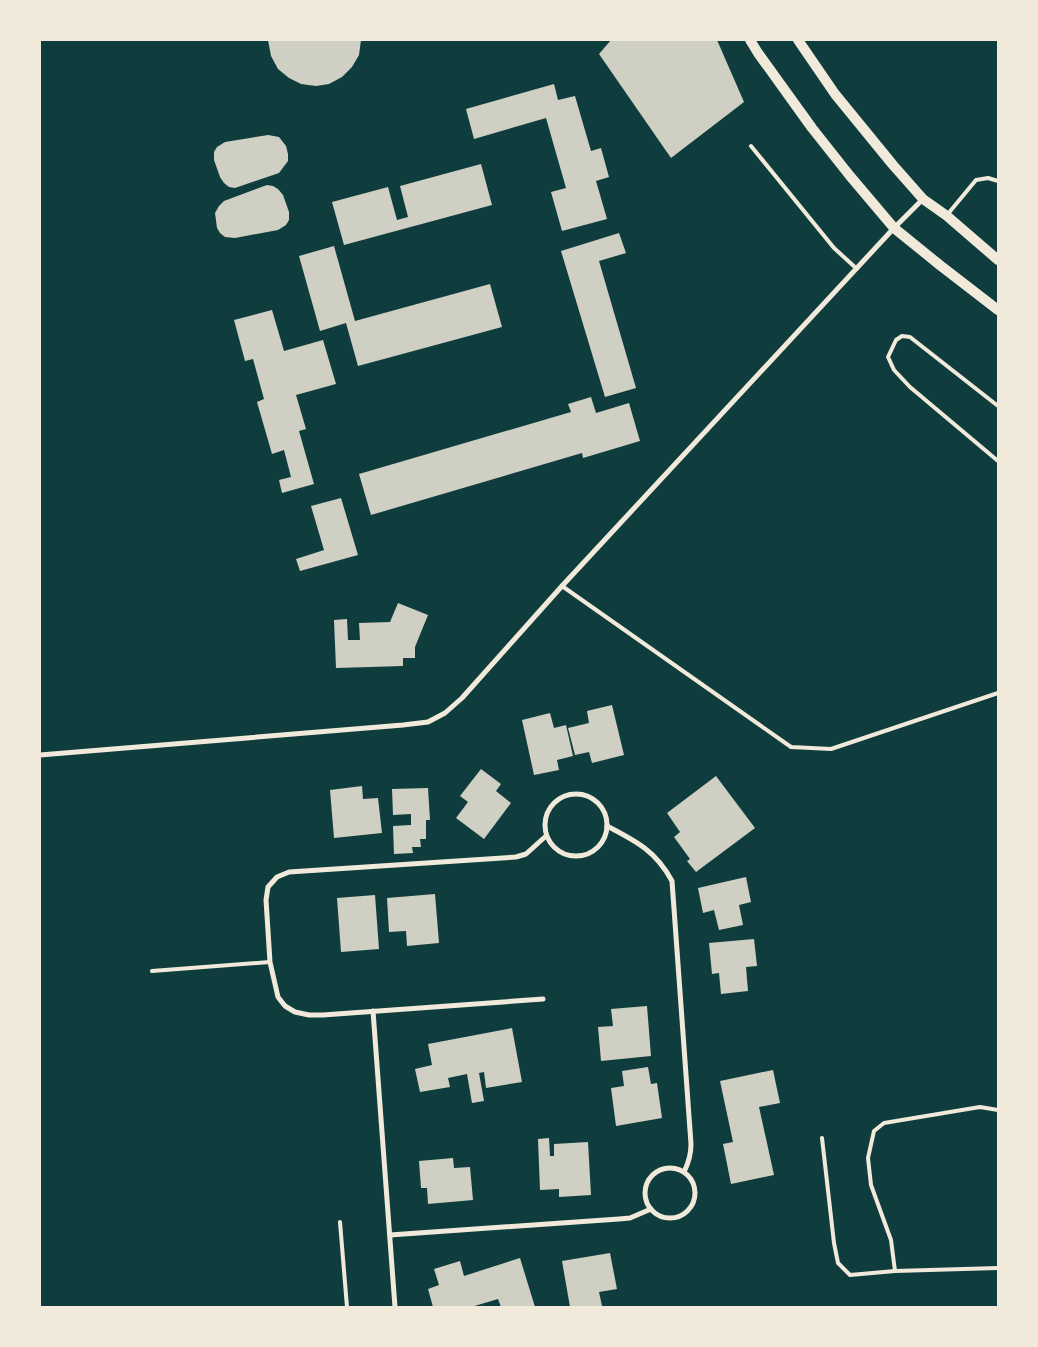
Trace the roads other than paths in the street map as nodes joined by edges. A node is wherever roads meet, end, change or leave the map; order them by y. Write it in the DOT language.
graph roads {
  1 [pos="750,40"];
  2 [pos="798,40"];
  3 [pos="750,146"];
  4 [pos="998,181"];
  5 [pos="923,198"];
  6 [pos="947,216"];
  7 [pos="894,228"];
  8 [pos="998,260"];
  9 [pos="857,269"];
  10 [pos="998,310"];
  11 [pos="998,406"];
  12 [pos="998,461"];
  13 [pos="562,586"];
  14 [pos="998,693"];
  15 [pos="40,755"];
  16 [pos="607,826"];
  17 [pos="546,836"];
  18 [pos="270,962"];
  19 [pos="152,971"];
  20 [pos="543,999"];
  21 [pos="372,1011"];
  22 [pos="998,1110"];
  23 [pos="822,1138"];
  24 [pos="684,1172"];
  25 [pos="651,1209"];
  26 [pos="340,1222"];
  27 [pos="390,1235"];
  28 [pos="998,1268"];
  29 [pos="895,1271"];
  30 [pos="347,1307"];
  31 [pos="394,1307"];
  1 -- 7 [label="main road"];
  2 -- 5 [label="main road"];
  3 -- 9 [label="lane"];
  4 -- 6 [label="lane"];
  5 -- 6 [label="main road"];
  5 -- 7 [label="street"];
  6 -- 8 [label="main road"];
  7 -- 9 [label="street"];
  7 -- 10 [label="main road"];
  9 -- 13 [label="street"];
  11 -- 12 [label="lane"];
  13 -- 14 [label="lane"];
  13 -- 15 [label="street"];
  16 -- 17 [label="street"];
  16 -- 17 [label="street"];
  16 -- 24 [label="street"];
  17 -- 18 [label="street"];
  18 -- 19 [label="lane"];
  18 -- 21 [label="street"];
  20 -- 21 [label="street"];
  21 -- 27 [label="street"];
  22 -- 29 [label="lane"];
  23 -- 29 [label="lane"];
  24 -- 25 [label="street"];
  24 -- 25 [label="street"];
  25 -- 27 [label="street"];
  26 -- 30 [label="lane"];
  27 -- 31 [label="street"];
  28 -- 29 [label="lane"];
}
